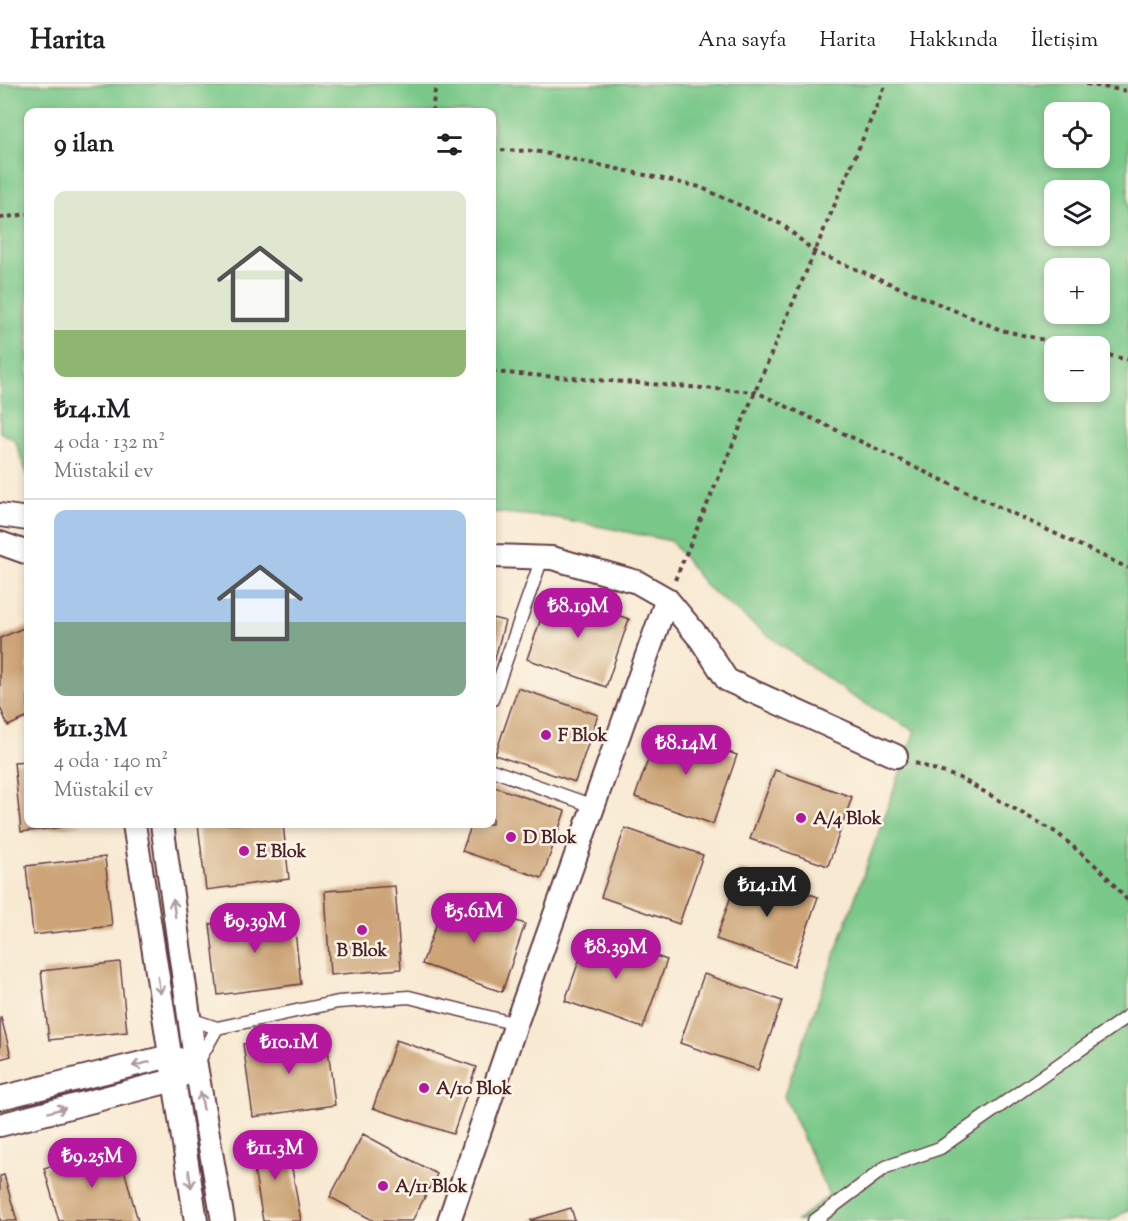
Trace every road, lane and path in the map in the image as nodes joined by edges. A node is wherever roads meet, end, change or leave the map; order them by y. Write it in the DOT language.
graph roads {
  1 [pos="436,84"];
  2 [pos="886,84"];
  3 [pos="1086,84"];
  4 [pos="1128,91"];
  5 [pos="433,108"];
  6 [pos="496,150"];
  7 [pos="24,215"];
  8 [pos="0,218"];
  9 [pos="815,252"];
  10 [pos="1044,340"];
  11 [pos="1110,356"];
  12 [pos="1128,360"];
  13 [pos="496,372"];
  14 [pos="756,392"];
  15 [pos="0,515"];
  16 [pos="24,518"];
  17 [pos="0,543"];
  18 [pos="24,552"];
  19 [pos="496,556"];
  20 [pos="542,558"];
  21 [pos="1128,568"];
  22 [pos="667,599"];
  23 [pos="496,689"];
  24 [pos="896,756"];
  25 [pos="496,771"];
  26 [pos="593,806"];
  27 [pos="135,828"];
  28 [pos="163,828"];
  29 [pos="1128,901"];
  30 [pos="1128,1016"];
  31 [pos="190,1018"];
  32 [pos="516,1024"];
  33 [pos="217,1028"];
  34 [pos="170,1056"];
  35 [pos="196,1066"];
  36 [pos="174,1080"];
  37 [pos="0,1098"];
  38 [pos="0,1125"];
  39 [pos="196,1221"];
  40 [pos="223,1221"];
  41 [pos="449,1221"];
  42 [pos="814,1221"];
  1 -- 5 [label="path"];
  2 -- 9 [label="path"];
  3 -- 4 [label="path"];
  6 -- 9 [label="path"];
  7 -- 8 [label="path"];
  9 -- 10 [label="path"];
  9 -- 14 [label="path"];
  11 -- 12 [label="path"];
  13 -- 14 [label="path"];
  14 -- 21 [label="path"];
  14 -- 22 [label="path"];
  15 -- 16 [label="street"];
  17 -- 18 [label="street"];
  19 -- 20 [label="street"];
  20 -- 22 [label="street"];
  20 -- 23 [label="lane"];
  22 -- 24 [label="street"];
  22 -- 26 [label="street"];
  24 -- 29 [label="path"];
  25 -- 26 [label="lane"];
  26 -- 32 [label="street"];
  27 -- 34 [label="street, one-way"];
  31 -- 28 [label="street, one-way"];
  30 -- 42 [label="lane"];
  31 -- 33 [label="lane"];
  31 -- 35 [label="street"];
  32 -- 33 [label="lane"];
  32 -- 41 [label="street"];
  33 -- 35 [label="lane"];
  34 -- 35 [label="street"];
  34 -- 36 [label="street"];
  34 -- 37 [label="street, one-way"];
  35 -- 36 [label="street"];
  40 -- 35 [label="street, one-way"];
  38 -- 36 [label="street, one-way"];
  36 -- 39 [label="street, one-way"];
}
